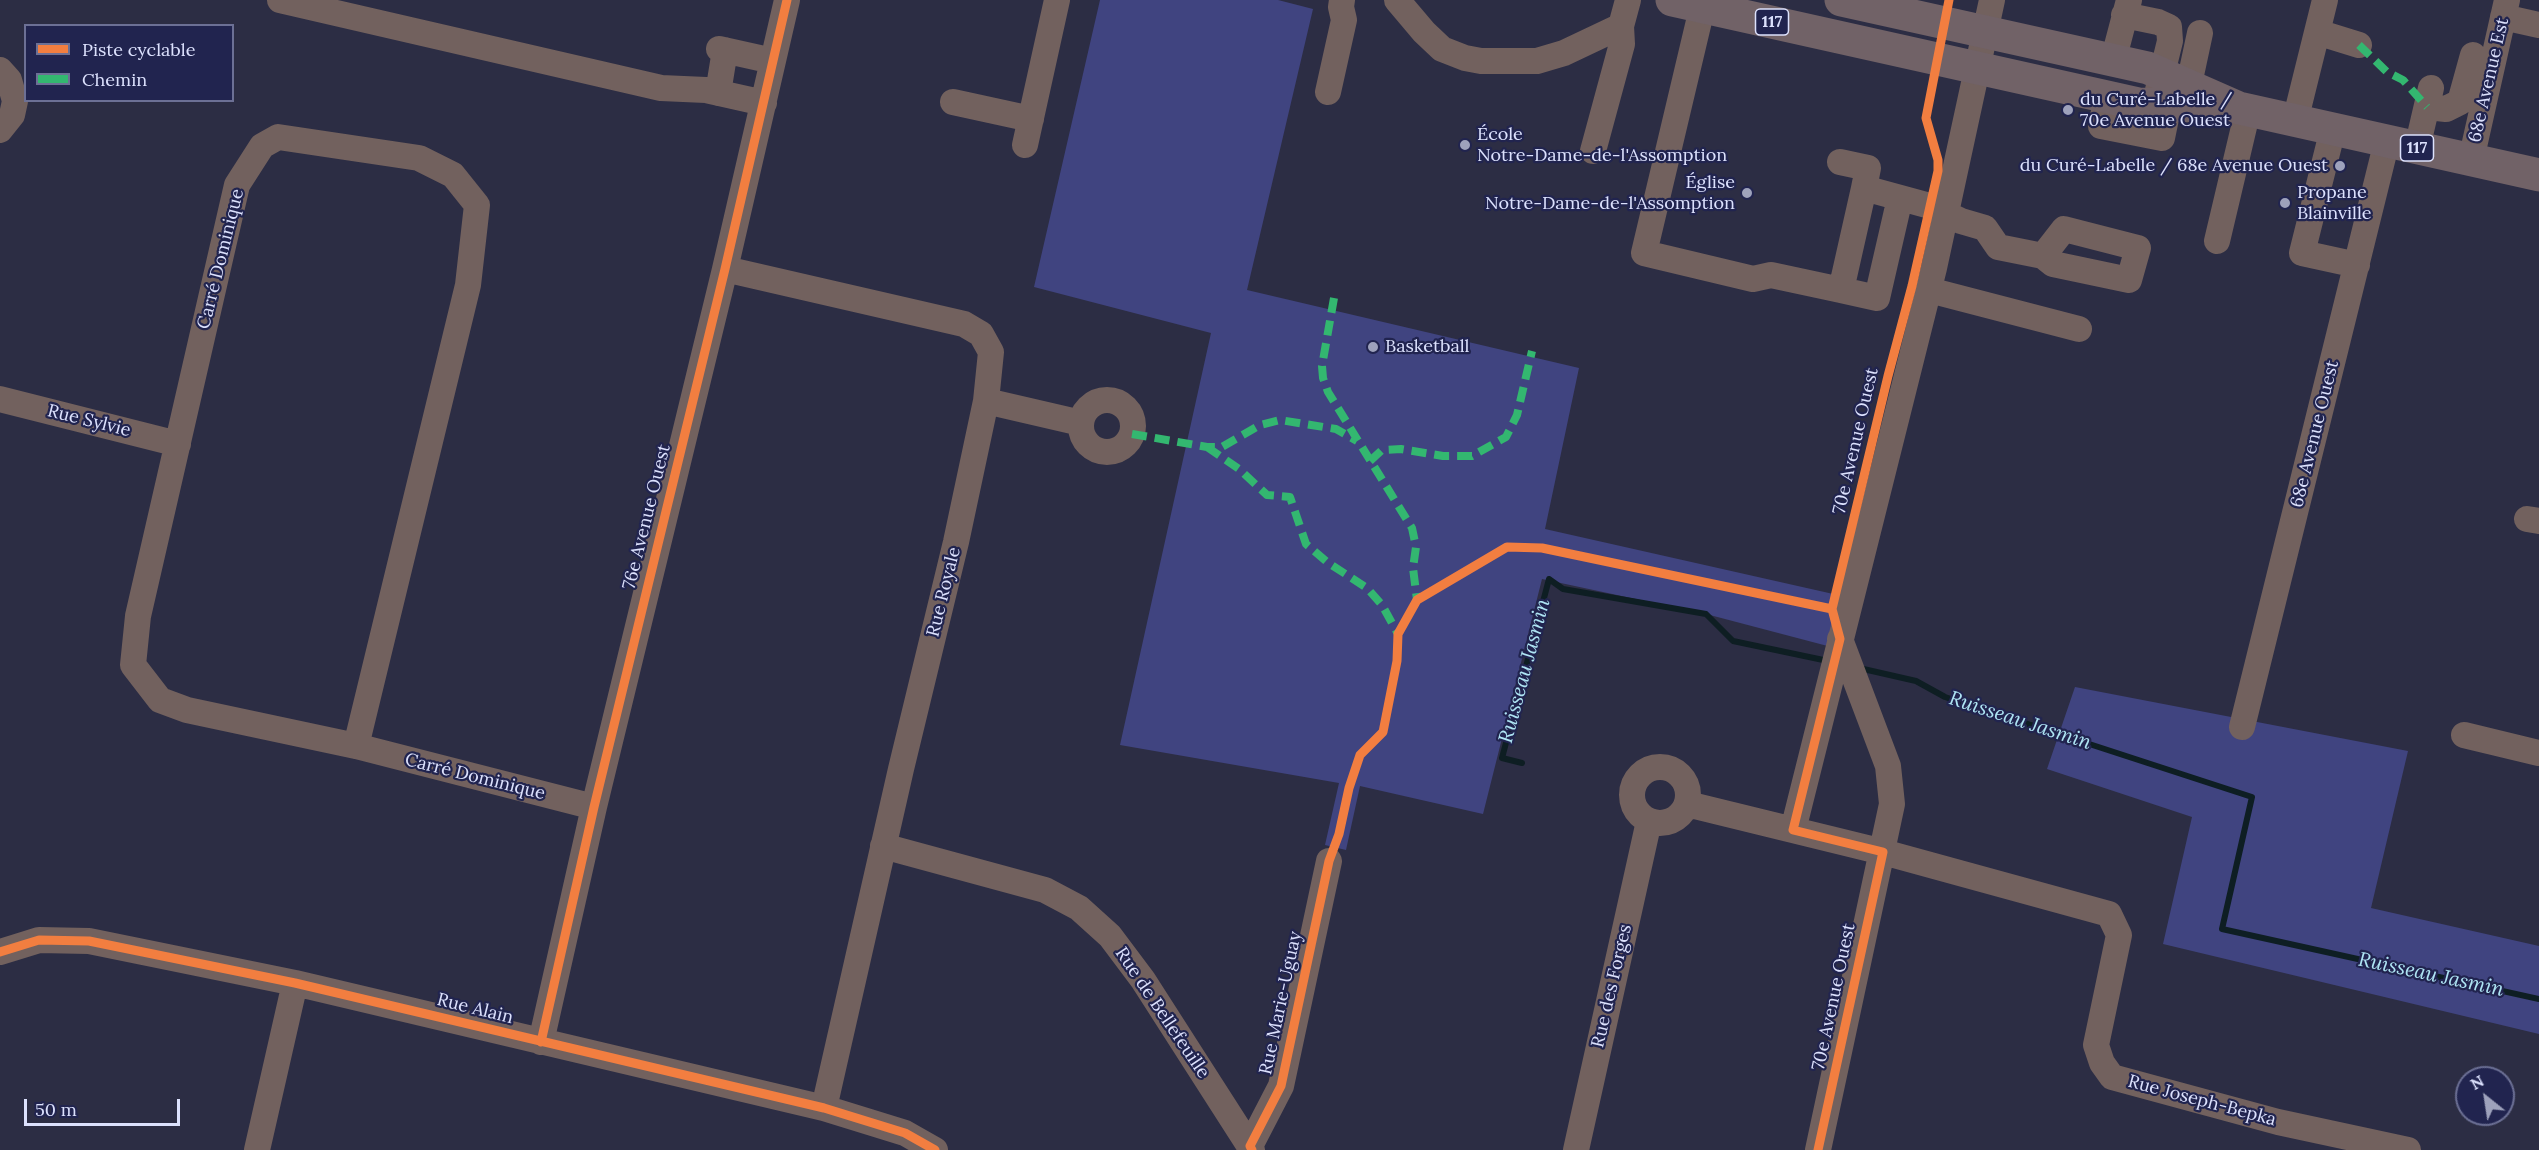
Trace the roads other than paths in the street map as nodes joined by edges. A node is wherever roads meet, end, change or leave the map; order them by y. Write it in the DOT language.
graph roads {
  1 [pos="280,0"];
  2 [pos="787,0"];
  3 [pos="1057,0"];
  4 [pos="1342,0"];
  5 [pos="1397,0"];
  6 [pos="1628,0"];
  7 [pos="1845,0"];
  8 [pos="1992,0"];
  9 [pos="2325,0"];
  10 [pos="1692,2"];
  11 [pos="2126,7"];
  12 [pos="2505,9"];
  13 [pos="2539,25"];
  14 [pos="1621,26"];
  15 [pos="1985,32"];
  16 [pos="2317,32"];
  17 [pos="2170,41"];
  18 [pos="2359,45"];
  19 [pos="2476,56"];
  20 [pos="773,61"];
  21 [pos="2114,61"];
  22 [pos="1976,69"];
  23 [pos="0,70"];
  24 [pos="659,74"];
  25 [pos="712,91"];
  26 [pos="1328,92"];
  27 [pos="2172,92"];
  28 [pos="953,102"];
  29 [pos="764,103"];
  30 [pos="2244,109"];
  31 [pos="1031,120"];
  32 [pos="2295,121"];
  33 [pos="2332,129"];
  34 [pos="0,130"];
  35 [pos="1025,145"];
  36 [pos="2402,145"];
  37 [pos="1593,151"];
  38 [pos="2471,160"];
  39 [pos="1840,162"];
  40 [pos="2539,175"];
  41 [pos="1864,188"];
  42 [pos="1900,198"];
  43 [pos="1945,212"];
  44 [pos="2217,241"];
  45 [pos="2043,256"];
  46 [pos="2356,265"];
  47 [pos="725,268"];
  48 [pos="1841,290"];
  49 [pos="1929,290"];
  50 [pos="2079,329"];
  51 [pos="0,399"];
  52 [pos="986,401"];
  53 [pos="1081,423"];
  54 [pos="177,444"];
  55 [pos="1840,639"];
  56 [pos="2242,727"];
  57 [pos="2464,735"];
  58 [pos="356,746"];
  59 [pos="2539,753"];
  60 [pos="1687,804"];
  61 [pos="594,807"];
  62 [pos="1649,821"];
  63 [pos="1793,830"];
  64 [pos="883,846"];
  65 [pos="1883,852"];
  66 [pos="1329,861"];
  67 [pos="0,952"];
  68 [pos="295,983"];
  69 [pos="541,1042"];
  70 [pos="824,1108"];
  71 [pos="1251,1148"];
  72 [pos="257,1150"];
  73 [pos="934,1150"];
  74 [pos="1576,1150"];
  75 [pos="1818,1150"];
  76 [pos="2408,1150"];
  1 -- 25 [label="street"];
  2 -- 20 [label="street, 76e Avenue Ouest"];
  3 -- 31 [label="street"];
  4 -- 26 [label="street"];
  5 -- 14 [label="street"];
  6 -- 14 [label="street"];
  7 -- 15 [label="main road, 117"];
  8 -- 15 [label="street, 70e Avenue Ouest"];
  9 -- 16 [label="street"];
  10 -- 22 [label="main road, 117"];
  10 -- 48 [label="street"];
  11 -- 17 [label="street"];
  11 -- 21 [label="street"];
  12 -- 13 [label="street"];
  12 -- 19 [label="street, 68e Avenue Est"];
  14 -- 37 [label="street"];
  15 -- 21 [label="main road, 117"];
  15 -- 22 [label="street, 70e Avenue Ouest"];
  16 -- 18 [label="street"];
  16 -- 32 [label="street"];
  17 -- 27 [label="street"];
  17 -- 27 [label="street"];
  19 -- 36 [label="street, 68e Avenue Ouest"];
  19 -- 38 [label="street, 68e Avenue Est"];
  20 -- 25 [label="street"];
  20 -- 29 [label="street, 76e Avenue Ouest"];
  21 -- 27 [label="main road, 117"];
  22 -- 27 [label="main road, 117"];
  22 -- 43 [label="street, 70e Avenue Ouest"];
  23 -- 34 [label="street"];
  24 -- 25 [label="street"];
  25 -- 29 [label="street"];
  27 -- 30 [label="main road, 117"];
  28 -- 31 [label="street"];
  29 -- 47 [label="street, 76e Avenue Ouest"];
  30 -- 32 [label="main road, 117"];
  30 -- 44 [label="street"];
  31 -- 35 [label="street"];
  32 -- 33 [label="main road, 117"];
  33 -- 36 [label="main road, 117"];
  33 -- 46 [label="street"];
  36 -- 38 [label="main road, 117"];
  36 -- 46 [label="street, 68e Avenue Ouest"];
  38 -- 40 [label="main road, 117"];
  39 -- 41 [label="street"];
  41 -- 42 [label="street"];
  41 -- 48 [label="street"];
  42 -- 43 [label="street"];
  42 -- 48 [label="street"];
  43 -- 45 [label="street"];
  43 -- 49 [label="street, 70e Avenue Ouest"];
  46 -- 56 [label="street, 68e Avenue Ouest"];
  47 -- 52 [label="street, Rue Royale"];
  47 -- 61 [label="street, 76e Avenue Ouest"];
  49 -- 50 [label="street"];
  49 -- 55 [label="street, 70e Avenue Ouest"];
  51 -- 54 [label="street, Rue Sylvie"];
  52 -- 53 [label="street"];
  52 -- 64 [label="street, Rue Royale"];
  54 -- 58 [label="street, Carré Dominique"];
  54 -- 58 [label="street, Carré Dominique"];
  55 -- 63 [label="street, 70e Avenue Ouest"];
  55 -- 65 [label="street, 70e Avenue Ouest"];
  57 -- 59 [label="street"];
  58 -- 61 [label="street, Carré Dominique"];
  60 -- 62 [label="street"];
  60 -- 62 [label="street"];
  60 -- 63 [label="street, Rue Joseph-Bepka"];
  61 -- 69 [label="street, 76e Avenue Ouest"];
  62 -- 74 [label="street, Rue des Forges"];
  63 -- 65 [label="street, Rue Joseph-Bepka"];
  64 -- 70 [label="street, Rue Royale"];
  64 -- 71 [label="street, Rue de Bellefeuille"];
  65 -- 75 [label="street, 70e Avenue Ouest"];
  65 -- 76 [label="street, Rue Joseph-Bepka"];
  66 -- 71 [label="street, Rue Marie-Uguay"];
  67 -- 68 [label="street, Rue Alain"];
  68 -- 69 [label="street, Rue Alain"];
  68 -- 72 [label="street"];
  69 -- 70 [label="street, Rue Alain"];
  70 -- 73 [label="street, Rue Alain"];
}
